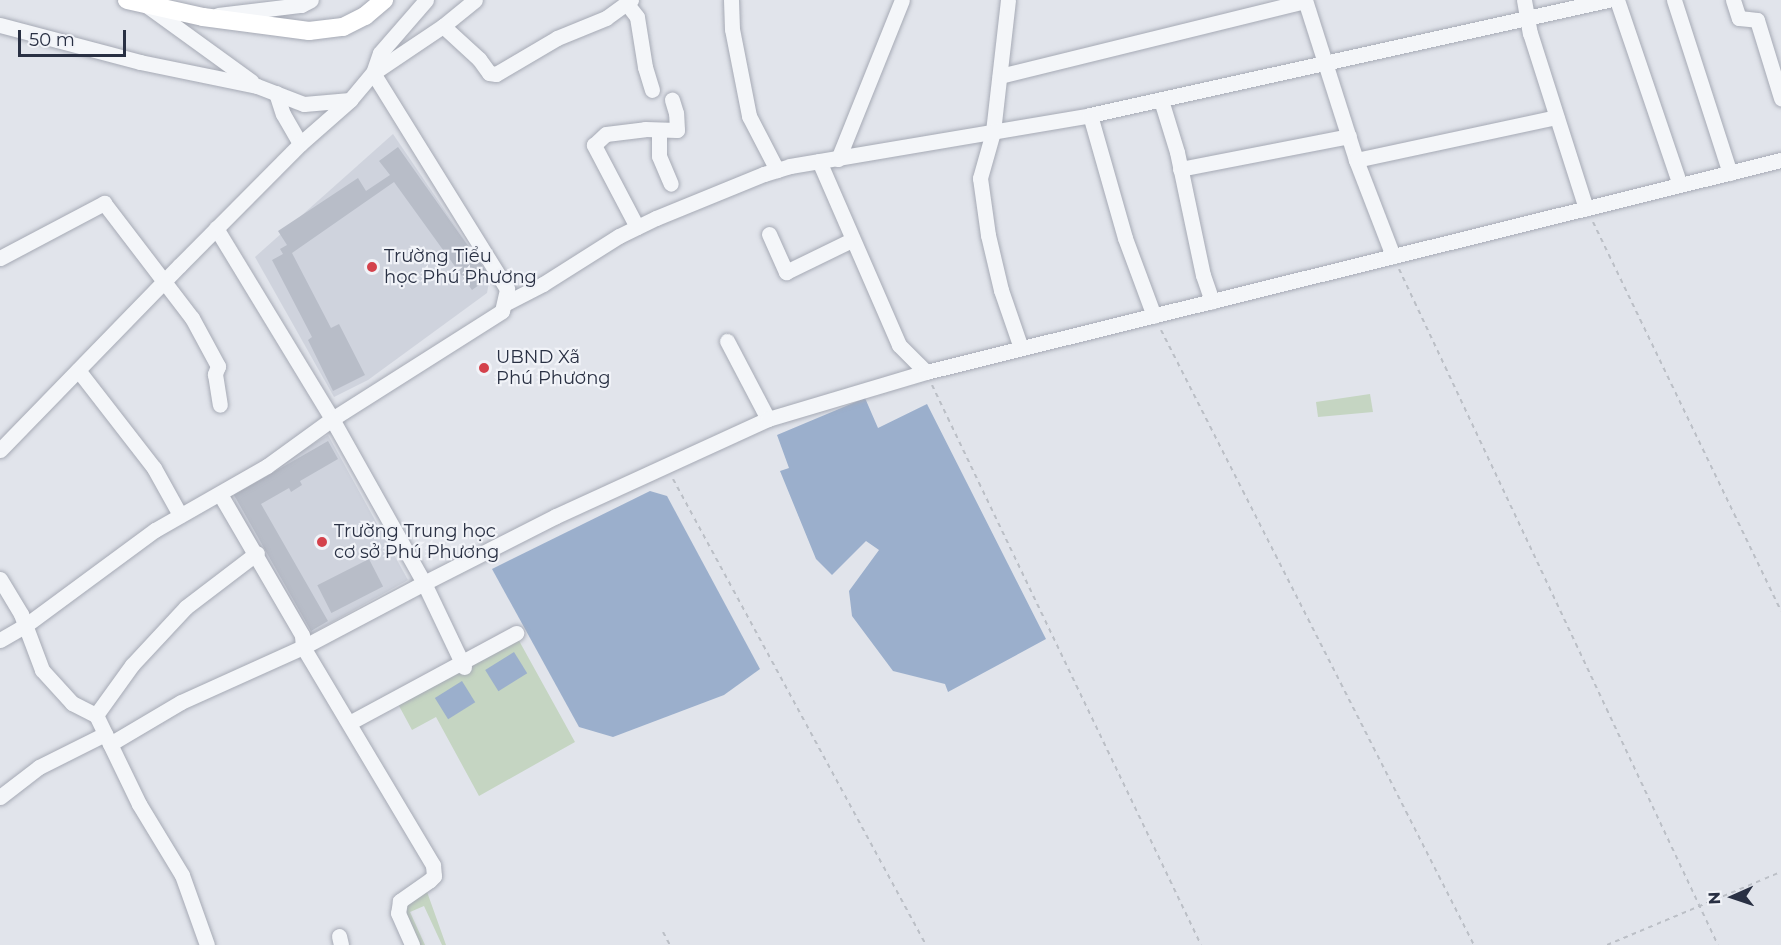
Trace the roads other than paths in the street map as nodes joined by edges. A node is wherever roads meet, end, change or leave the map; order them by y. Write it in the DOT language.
graph roads {
  1 [pos="311,0"];
  2 [pos="384,0"];
  3 [pos="426,0"];
  4 [pos="475,0"];
  5 [pos="731,0"];
  6 [pos="902,0"];
  7 [pos="1008,0"];
  8 [pos="1305,0"];
  9 [pos="1524,0"];
  10 [pos="1608,0"];
  11 [pos="1617,0"];
  12 [pos="1674,0"];
  13 [pos="1733,0"];
  14 [pos="136,2"];
  15 [pos="629,2"];
  16 [pos="203,17"];
  17 [pos="1527,18"];
  18 [pos="0,25"];
  19 [pos="443,26"];
  20 [pos="1325,63"];
  21 [pos="373,73"];
  22 [pos="1000,76"];
  23 [pos="257,86"];
  24 [pos="652,90"];
  25 [pos="276,93"];
  26 [pos="1781,98"];
  27 [pos="350,100"];
  28 [pos="672,100"];
  29 [pos="1161,100"];
  30 [pos="1090,115"];
  31 [pos="1556,117"];
  32 [pos="659,132"];
  33 [pos="993,132"];
  34 [pos="1349,136"];
  35 [pos="300,144"];
  36 [pos="838,159"];
  37 [pos="1356,160"];
  38 [pos="1781,160"];
  39 [pos="819,161"];
  40 [pos="1180,169"];
  41 [pos="777,170"];
  42 [pos="1730,173"];
  43 [pos="671,184"];
  44 [pos="1680,185"];
  45 [pos="1587,208"];
  46 [pos="637,227"];
  47 [pos="216,228"];
  48 [pos="769,234"];
  49 [pos="852,240"];
  50 [pos="1393,256"];
  51 [pos="0,258"];
  52 [pos="163,283"];
  53 [pos="1212,301"];
  54 [pos="506,303"];
  55 [pos="1154,316"];
  56 [pos="727,341"];
  57 [pos="1021,348"];
  58 [pos="78,370"];
  59 [pos="926,372"];
  60 [pos="220,405"];
  61 [pos="332,419"];
  62 [pos="768,419"];
  63 [pos="0,450"];
  64 [pos="220,494"];
  65 [pos="180,515"];
  66 [pos="257,553"];
  67 [pos="0,579"];
  68 [pos="424,583"];
  69 [pos="26,625"];
  70 [pos="516,633"];
  71 [pos="0,640"];
  72 [pos="303,647"];
  73 [pos="463,665"];
  74 [pos="96,715"];
  75 [pos="350,723"];
  76 [pos="108,739"];
  77 [pos="0,797"];
  78 [pos="400,917"];
  79 [pos="207,945"];
  80 [pos="398,945"];
  81 [pos="412,945"];
  1 -- 16 [label="street"];
  2 -- 16 [label="main road"];
  3 -- 21 [label="street"];
  4 -- 19 [label="street"];
  5 -- 41 [label="street"];
  6 -- 36 [label="street"];
  7 -- 22 [label="street"];
  8 -- 20 [label="street"];
  8 -- 22 [label="street"];
  9 -- 17 [label="street"];
  10 -- 17 [label="street"];
  11 -- 44 [label="street"];
  12 -- 42 [label="street"];
  13 -- 26 [label="street"];
  14 -- 16 [label="main road"];
  14 -- 23 [label="street"];
  15 -- 19 [label="street"];
  15 -- 24 [label="street"];
  17 -- 20 [label="street"];
  17 -- 31 [label="street"];
  18 -- 23 [label="street"];
  19 -- 21 [label="street"];
  20 -- 29 [label="street"];
  20 -- 34 [label="street"];
  21 -- 27 [label="street"];
  21 -- 54 [label="street"];
  22 -- 33 [label="street"];
  23 -- 25 [label="street"];
  25 -- 27 [label="street"];
  25 -- 35 [label="street"];
  27 -- 35 [label="street"];
  28 -- 32 [label="street"];
  29 -- 30 [label="street"];
  29 -- 40 [label="street"];
  30 -- 33 [label="street"];
  30 -- 55 [label="street"];
  31 -- 37 [label="street"];
  31 -- 45 [label="street"];
  32 -- 43 [label="street"];
  32 -- 46 [label="street"];
  33 -- 36 [label="street"];
  33 -- 57 [label="street"];
  34 -- 37 [label="street"];
  34 -- 40 [label="street"];
  35 -- 47 [label="street"];
  36 -- 39 [label="street"];
  37 -- 50 [label="street"];
  38 -- 42 [label="street"];
  39 -- 41 [label="street"];
  39 -- 49 [label="street"];
  40 -- 53 [label="street"];
  41 -- 46 [label="street"];
  42 -- 44 [label="street"];
  44 -- 45 [label="street"];
  45 -- 50 [label="street"];
  46 -- 54 [label="street"];
  47 -- 52 [label="street"];
  47 -- 61 [label="street"];
  48 -- 49 [label="street"];
  49 -- 59 [label="street"];
  50 -- 53 [label="street"];
  51 -- 52 [label="street"];
  52 -- 58 [label="street"];
  52 -- 60 [label="street"];
  53 -- 55 [label="street"];
  54 -- 61 [label="street"];
  55 -- 57 [label="street"];
  56 -- 62 [label="street"];
  57 -- 59 [label="street"];
  58 -- 63 [label="street"];
  58 -- 65 [label="street"];
  59 -- 62 [label="street"];
  61 -- 64 [label="street"];
  61 -- 68 [label="street"];
  62 -- 68 [label="street"];
  64 -- 65 [label="street"];
  64 -- 66 [label="street"];
  65 -- 69 [label="street"];
  66 -- 72 [label="street"];
  66 -- 74 [label="street"];
  67 -- 69 [label="street"];
  68 -- 72 [label="street"];
  68 -- 73 [label="street"];
  69 -- 71 [label="street"];
  69 -- 74 [label="street"];
  70 -- 73 [label="street"];
  72 -- 75 [label="street"];
  72 -- 76 [label="street"];
  73 -- 75 [label="street"];
  74 -- 76 [label="street"];
  75 -- 78 [label="street"];
  76 -- 77 [label="street"];
  76 -- 79 [label="street"];
  78 -- 80 [label="street"];
  78 -- 81 [label="street"];
}
